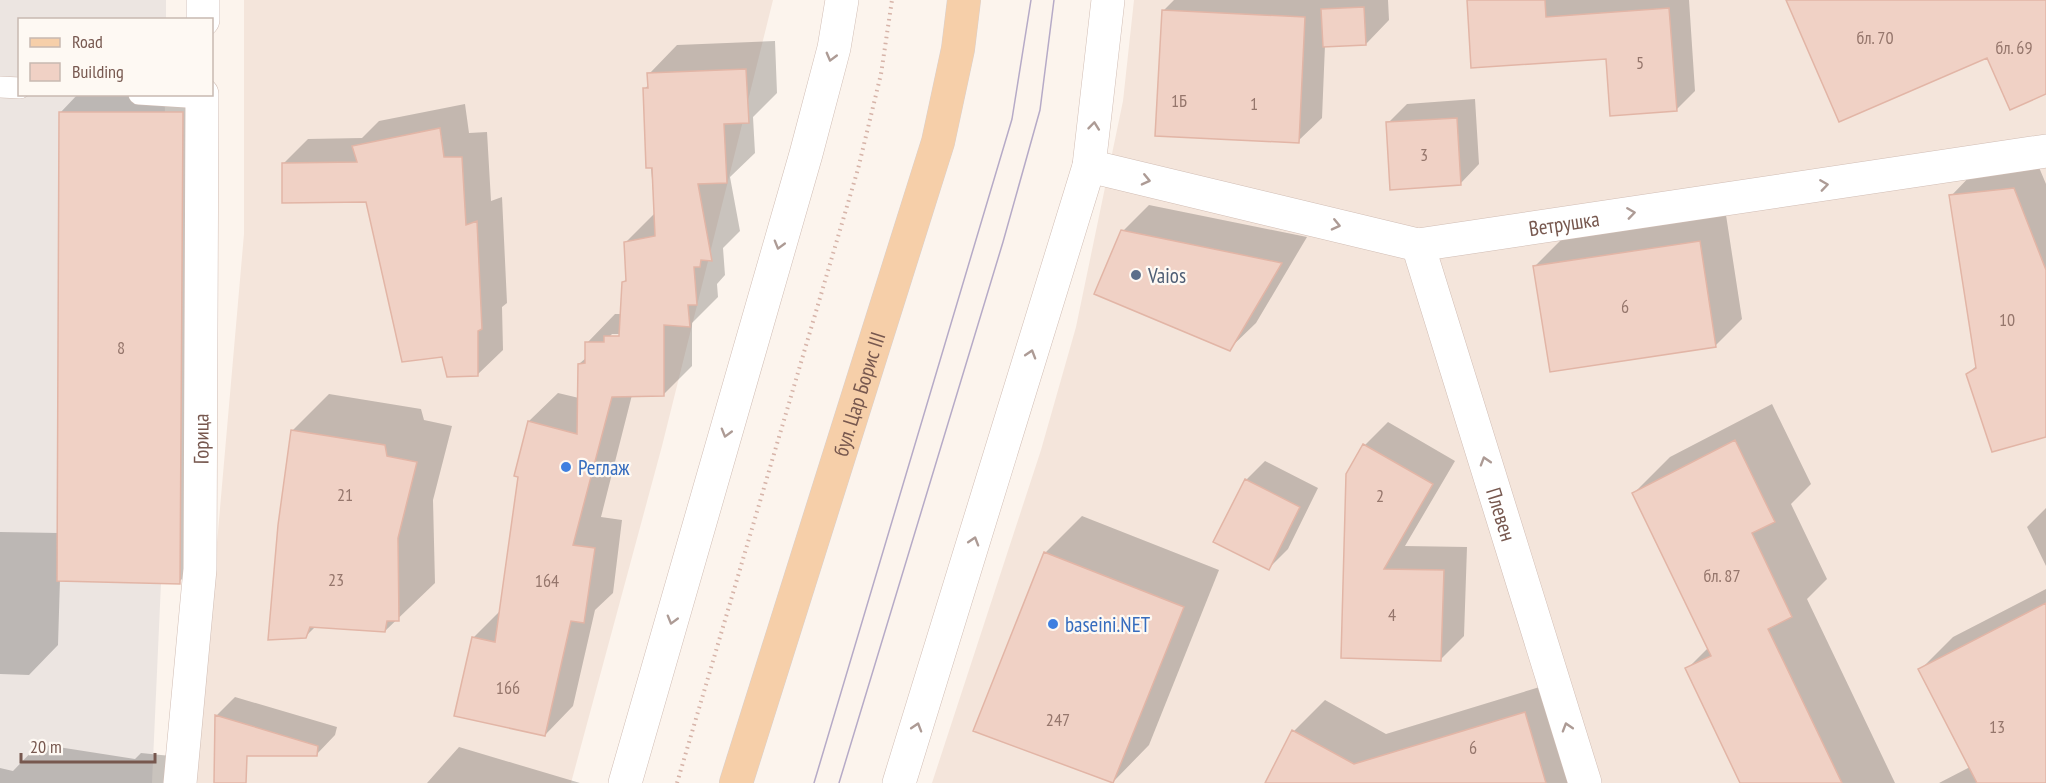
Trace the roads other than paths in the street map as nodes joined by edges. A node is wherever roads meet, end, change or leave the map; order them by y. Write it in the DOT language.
graph roads {
  1 [pos="203,0"];
  2 [pos="842,0"];
  3 [pos="964,0"];
  4 [pos="1108,0"];
  5 [pos="203,18"];
  6 [pos="0,87"];
  7 [pos="18,88"];
  8 [pos="202,96"];
  9 [pos="2046,152"];
  10 [pos="1089,166"];
  11 [pos="1418,245"];
  12 [pos="180,783"];
  13 [pos="625,783"];
  14 [pos="736,783"];
  15 [pos="899,783"];
  16 [pos="1585,783"];
  1 -- 5 [label="street"];
  2 -- 13 [label="street, one-way"];
  3 -- 14 [label="main road, бул. Цар Борис III"];
  10 -- 4 [label="street, one-way"];
  6 -- 7 [label="lane"];
  8 -- 12 [label="street, Горица"];
  11 -- 9 [label="street, Ветрушка, one-way"];
  10 -- 11 [label="street, Ветрушка, one-way"];
  15 -- 10 [label="street, one-way"];
  16 -- 11 [label="street, Плевен, one-way"];
}
